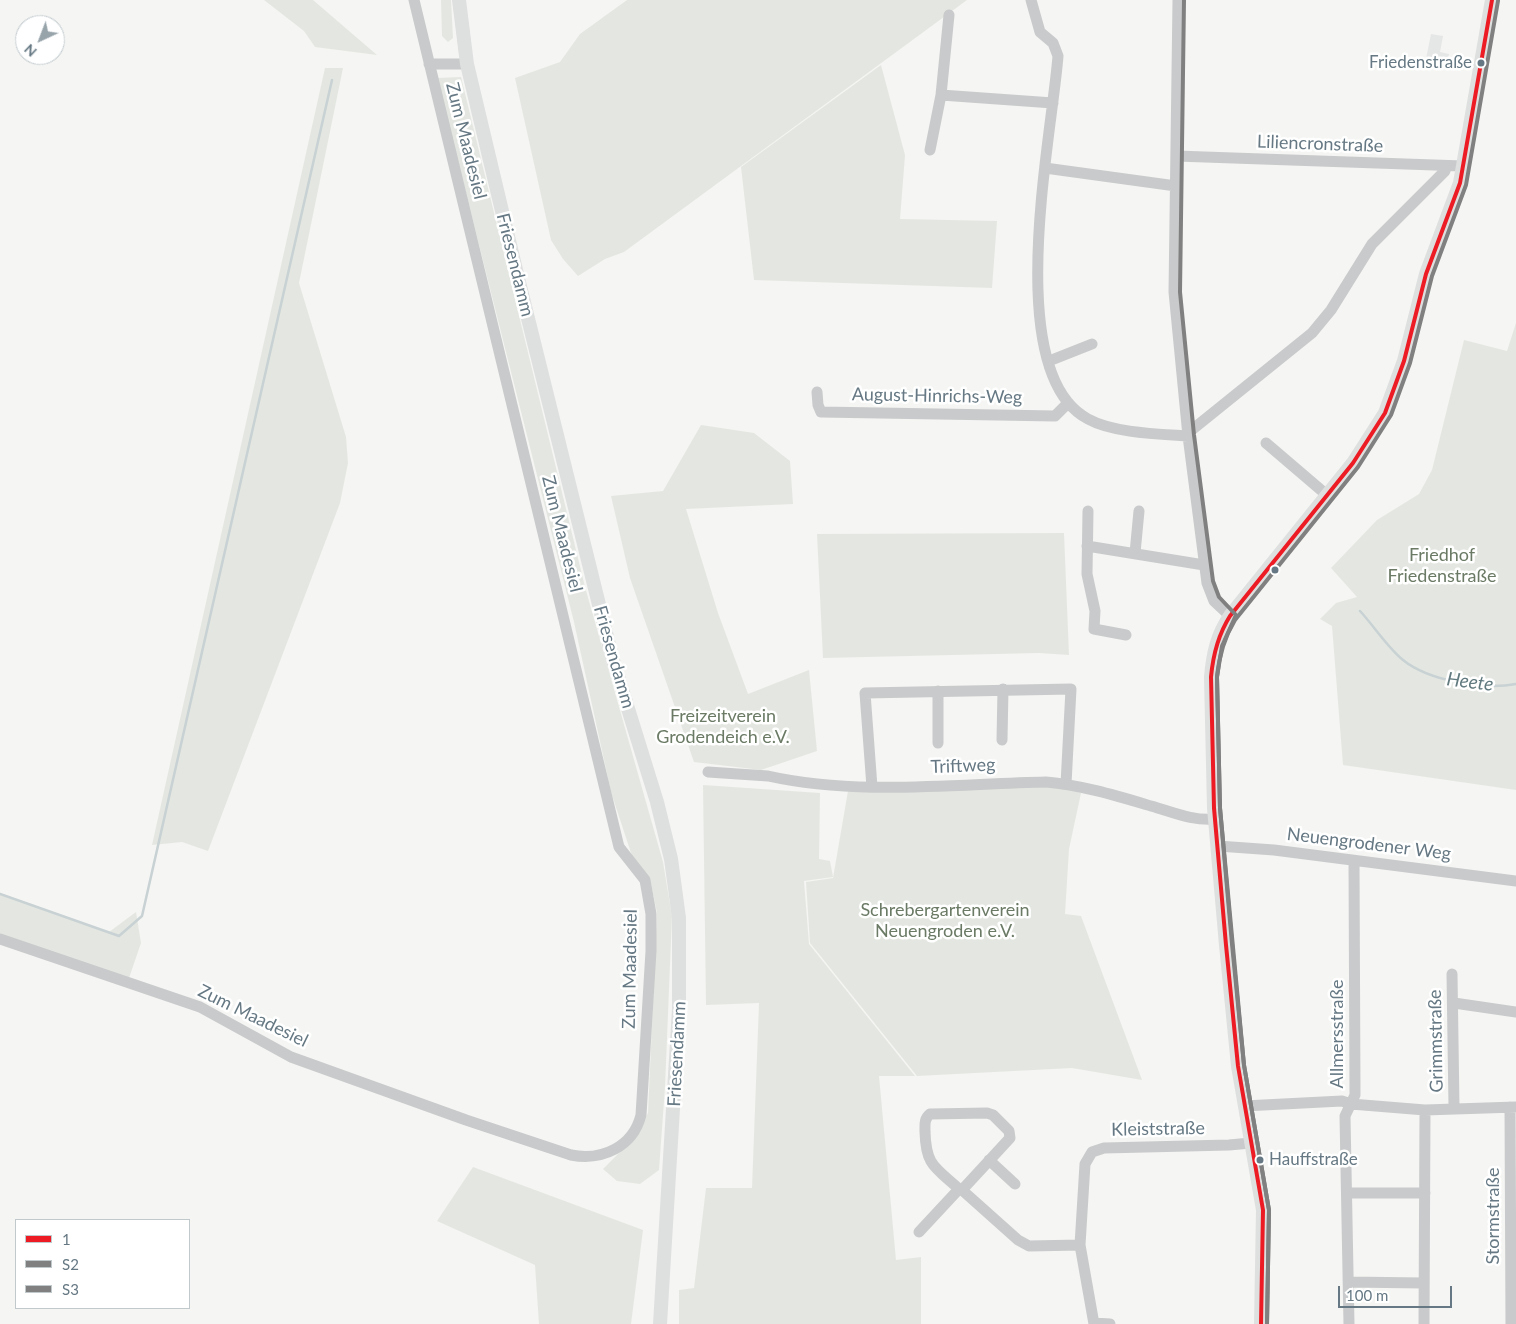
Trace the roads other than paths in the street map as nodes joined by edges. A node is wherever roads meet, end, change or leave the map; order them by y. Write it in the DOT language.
graph roads {
  1 [pos="414,0"];
  2 [pos="459,0"];
  3 [pos="1031,0"];
  4 [pos="1178,0"];
  5 [pos="1492,0"];
  6 [pos="948,16"];
  7 [pos="429,64"];
  8 [pos="467,64"];
  9 [pos="940,95"];
  10 [pos="1053,104"];
  11 [pos="930,150"];
  12 [pos="1176,156"];
  13 [pos="1446,166"];
  14 [pos="1463,166"];
  15 [pos="1045,168"];
  16 [pos="1176,186"];
  17 [pos="1092,344"];
  18 [pos="1049,361"];
  19 [pos="817,392"];
  20 [pos="1068,403"];
  21 [pos="1188,434"];
  22 [pos="1266,443"];
  23 [pos="1328,496"];
  24 [pos="1088,511"];
  25 [pos="1139,511"];
  26 [pos="1087,546"];
  27 [pos="1135,553"];
  28 [pos="1204,565"];
  29 [pos="1230,616"];
  30 [pos="1126,635"];
  31 [pos="1003,689"];
  32 [pos="938,691"];
  33 [pos="1002,740"];
  34 [pos="938,742"];
  35 [pos="708,772"];
  36 [pos="1066,784"];
  37 [pos="872,787"];
  38 [pos="1215,820"];
  39 [pos="1218,846"];
  40 [pos="1354,862"];
  41 [pos="1516,882"];
  42 [pos="0,939"];
  43 [pos="1452,974"];
  44 [pos="1454,1003"];
  45 [pos="1516,1012"];
  46 [pos="1351,1104"];
  47 [pos="1244,1106"];
  48 [pos="1454,1107"];
  49 [pos="1513,1107"];
  50 [pos="1424,1110"];
  51 [pos="1251,1143"];
  52 [pos="989,1160"];
  53 [pos="1015,1184"];
  54 [pos="960,1190"];
  55 [pos="1347,1193"];
  56 [pos="1425,1193"];
  57 [pos="919,1232"];
  58 [pos="1080,1245"];
  59 [pos="1349,1282"];
  60 [pos="1423,1283"];
  61 [pos="1094,1323"];
  62 [pos="660,1324"];
  63 [pos="1110,1324"];
  64 [pos="1261,1324"];
  65 [pos="1349,1324"];
  66 [pos="1424,1324"];
  67 [pos="1511,1324"];
  1 -- 7 [label="street, Zum Maadesiel"];
  2 -- 8 [label="main road, Friesendamm"];
  3 -- 10 [label="street"];
  4 -- 12 [label="street"];
  5 -- 14 [label="main road"];
  6 -- 9 [label="street"];
  7 -- 8 [label="street, Zum Maadesiel"];
  7 -- 42 [label="street, Zum Maadesiel"];
  8 -- 62 [label="main road, Friesendamm"];
  9 -- 10 [label="street"];
  9 -- 11 [label="street"];
  10 -- 15 [label="street"];
  12 -- 13 [label="street, Liliencronstraße"];
  12 -- 16 [label="street"];
  13 -- 14 [label="street, Liliencronstraße"];
  13 -- 21 [label="street"];
  14 -- 23 [label="main road"];
  15 -- 16 [label="street"];
  15 -- 18 [label="street"];
  16 -- 21 [label="street"];
  17 -- 18 [label="street"];
  18 -- 20 [label="street"];
  19 -- 20 [label="street, August-Hinrichs-Weg"];
  20 -- 21 [label="street"];
  21 -- 28 [label="street"];
  22 -- 23 [label="street"];
  23 -- 29 [label="main road"];
  24 -- 26 [label="street"];
  25 -- 27 [label="street"];
  26 -- 27 [label="street"];
  26 -- 30 [label="street"];
  27 -- 28 [label="street"];
  28 -- 29 [label="street"];
  29 -- 38 [label="main road"];
  31 -- 32 [label="street"];
  31 -- 33 [label="street"];
  31 -- 36 [label="street"];
  32 -- 34 [label="street"];
  32 -- 37 [label="street"];
  35 -- 37 [label="street, Triftweg"];
  36 -- 37 [label="street, Triftweg"];
  36 -- 38 [label="street, Triftweg"];
  38 -- 39 [label="main road"];
  39 -- 40 [label="street, Neuengrodener Weg"];
  39 -- 47 [label="main road"];
  40 -- 41 [label="street, Neuengrodener Weg"];
  40 -- 46 [label="street, Allmersstraße"];
  43 -- 44 [label="street, Grimmstraße"];
  44 -- 45 [label="street"];
  44 -- 48 [label="street, Grimmstraße"];
  46 -- 47 [label="street"];
  46 -- 50 [label="street"];
  46 -- 55 [label="street, Allmersstraße"];
  47 -- 51 [label="main road"];
  48 -- 49 [label="street"];
  48 -- 50 [label="street"];
  49 -- 67 [label="street, Stormstraße"];
  50 -- 56 [label="street"];
  51 -- 58 [label="street, Kleiststraße"];
  51 -- 64 [label="main road"];
  52 -- 53 [label="street"];
  52 -- 54 [label="street"];
  52 -- 54 [label="street"];
  54 -- 57 [label="street"];
  54 -- 58 [label="street"];
  55 -- 56 [label="street"];
  55 -- 59 [label="street, Allmersstraße"];
  56 -- 60 [label="street"];
  58 -- 61 [label="street, Kleiststraße"];
  59 -- 60 [label="street"];
  59 -- 65 [label="street, Allmersstraße"];
  60 -- 66 [label="street"];
  61 -- 63 [label="street"];
}
